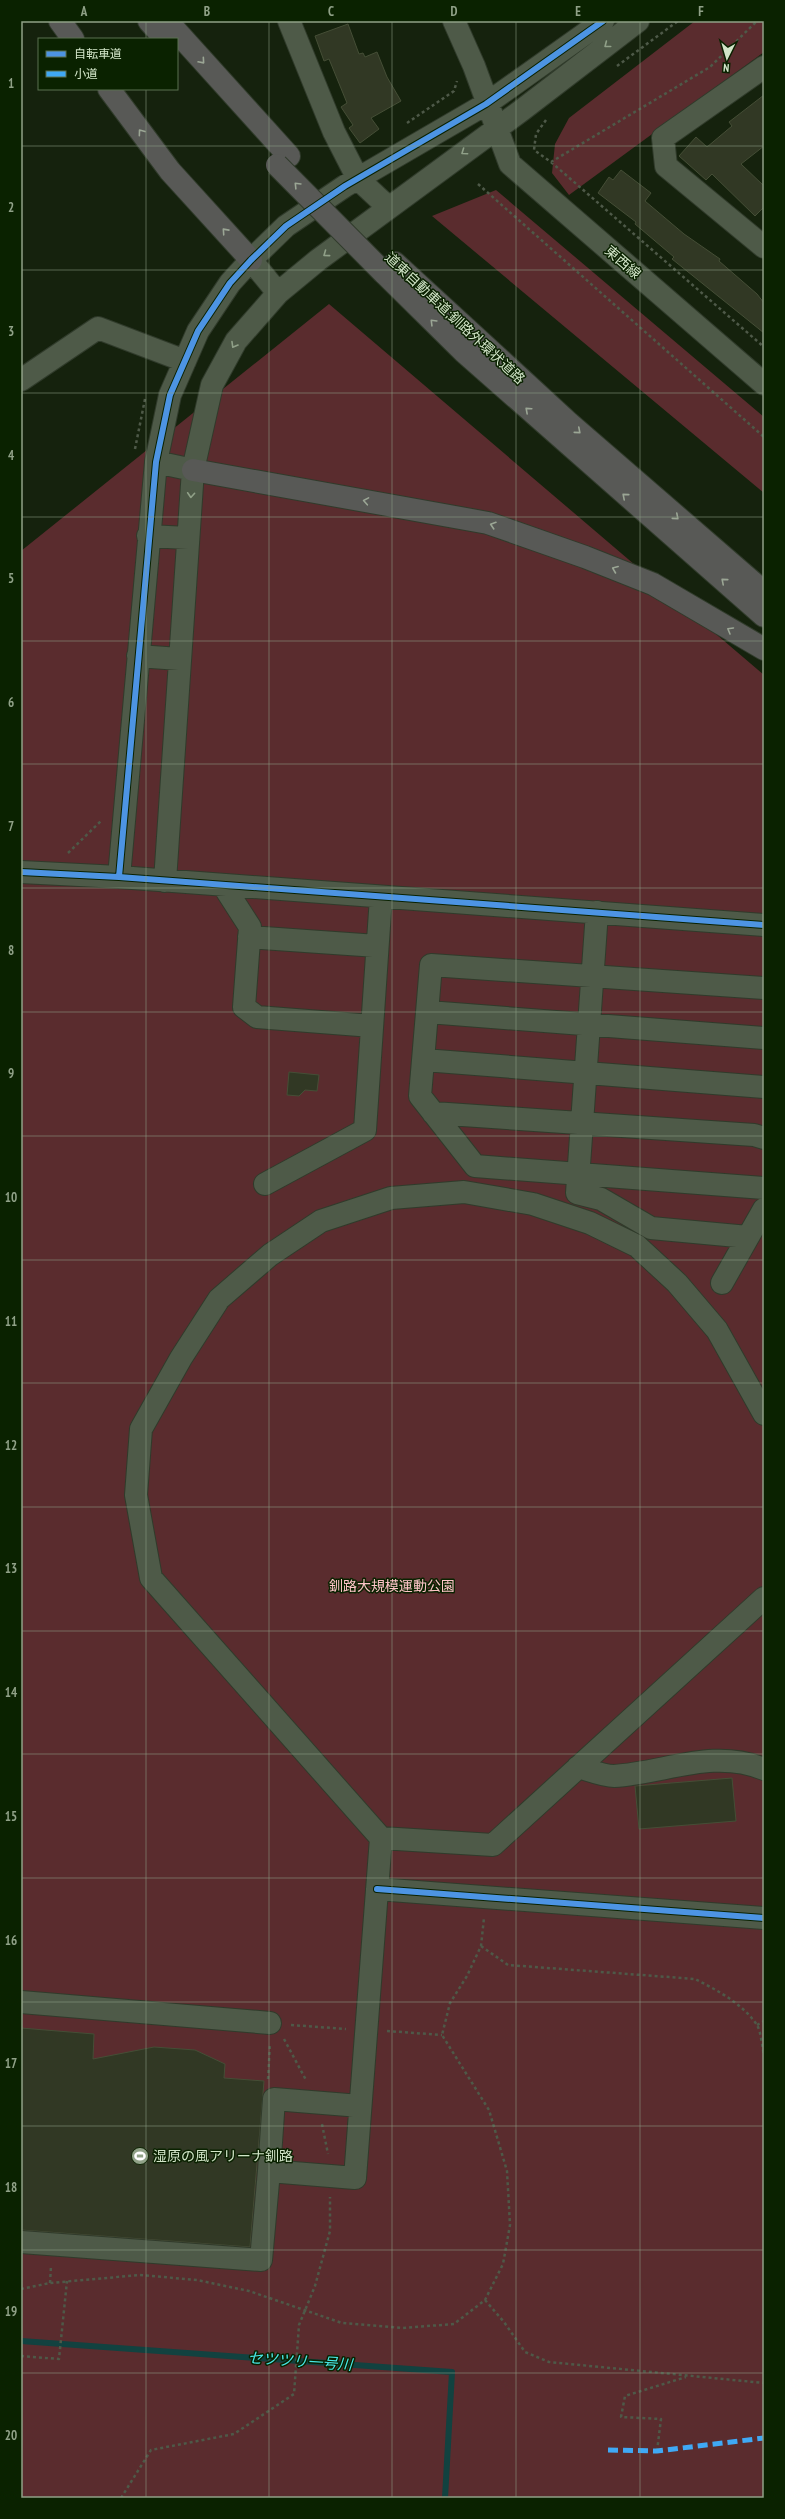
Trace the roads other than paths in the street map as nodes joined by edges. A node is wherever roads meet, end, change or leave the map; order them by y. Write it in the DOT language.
graph roads {
  1 [pos="60,21"];
  2 [pos="149,21"];
  3 [pos="167,21"];
  4 [pos="289,21"];
  5 [pos="454,21"];
  6 [pos="603,21"];
  7 [pos="638,21"];
  8 [pos="71,38"];
  9 [pos="163,38"];
  10 [pos="178,55"];
  11 [pos="764,67"];
  12 [pos="110,90"];
  13 [pos="486,104"];
  14 [pos="496,129"];
  15 [pos="283,160"];
  16 [pos="358,179"];
  17 [pos="388,207"];
  18 [pos="761,239"];
  19 [pos="251,260"];
  20 [pos="389,268"];
  21 [pos="278,293"];
  22 [pos="185,361"];
  23 [pos="21,380"];
  24 [pos="764,384"];
  25 [pos="156,462"];
  26 [pos="193,470"];
  27 [pos="148,536"];
  28 [pos="188,538"];
  29 [pos="764,592"];
  30 [pos="764,616"];
  31 [pos="764,649"];
  32 [pos="138,656"];
  33 [pos="179,659"];
  34 [pos="21,872"];
  35 [pos="119,877"];
  36 [pos="165,882"];
  37 [pos="222,886"];
  38 [pos="381,896"];
  39 [pos="597,912"];
  40 [pos="764,924"];
  41 [pos="249,937"];
  42 [pos="377,946"];
  43 [pos="592,975"];
  44 [pos="764,988"];
  45 [pos="428,1012"];
  46 [pos="589,1024"];
  47 [pos="372,1026"];
  48 [pos="764,1038"];
  49 [pos="424,1060"];
  50 [pos="586,1074"];
  51 [pos="764,1087"];
  52 [pos="433,1113"];
  53 [pos="582,1122"];
  54 [pos="764,1138"];
  55 [pos="579,1174"];
  56 [pos="265,1184"];
  57 [pos="764,1188"];
  58 [pos="764,1209"];
  59 [pos="748,1237"];
  60 [pos="722,1283"];
  61 [pos="764,1414"];
  62 [pos="764,1598"];
  63 [pos="578,1767"];
  64 [pos="764,1769"];
  65 [pos="381,1838"];
  66 [pos="377,1890"];
  67 [pos="764,1918"];
  68 [pos="21,2002"];
  69 [pos="270,2023"];
  70 [pos="360,2106"];
  71 [pos="269,2171"];
  72 [pos="21,2242"];
  1 -- 8 [label="highway"];
  2 -- 9 [label="highway"];
  3 -- 15 [label="highway, 道東自動車道;釧路外環状道路, one-way"];
  4 -- 16 [label="street"];
  5 -- 13 [label="street, 東西線"];
  6 -- 13 [label="street"];
  7 -- 14 [label="street, one-way"];
  10 -- 15 [label="highway, 道東自動車道;釧路外環状道路"];
  11 -- 18 [label="street"];
  19 -- 12 [label="highway, one-way"];
  13 -- 14 [label="street, 東西線"];
  13 -- 16 [label="street"];
  14 -- 17 [label="street, one-way"];
  14 -- 24 [label="street, 東西線"];
  15 -- 20 [label="highway, 道東自動車道;釧路外環状道路"];
  16 -- 17 [label="street"];
  16 -- 19 [label="street"];
  17 -- 21 [label="street, one-way"];
  19 -- 21 [label="street"];
  19 -- 22 [label="street"];
  20 -- 29 [label="highway, 道東自動車道;釧路外環状道路, one-way"];
  30 -- 20 [label="highway, 道東自動車道;釧路外環状道路, one-way"];
  21 -- 26 [label="street, one-way"];
  22 -- 23 [label="street"];
  22 -- 25 [label="street"];
  25 -- 26 [label="street"];
  25 -- 27 [label="street"];
  26 -- 28 [label="street, one-way"];
  31 -- 26 [label="highway, one-way"];
  27 -- 28 [label="street"];
  27 -- 32 [label="street"];
  28 -- 33 [label="street"];
  32 -- 33 [label="street"];
  32 -- 35 [label="street"];
  33 -- 36 [label="street"];
  34 -- 35 [label="street"];
  35 -- 36 [label="street"];
  36 -- 37 [label="street"];
  37 -- 38 [label="street"];
  37 -- 41 [label="street"];
  38 -- 39 [label="street"];
  38 -- 42 [label="street"];
  39 -- 40 [label="street"];
  39 -- 43 [label="street"];
  41 -- 42 [label="street"];
  41 -- 47 [label="street"];
  42 -- 47 [label="street"];
  43 -- 44 [label="street"];
  43 -- 45 [label="street"];
  43 -- 46 [label="street"];
  45 -- 46 [label="street"];
  45 -- 49 [label="street"];
  46 -- 48 [label="street"];
  46 -- 50 [label="street"];
  47 -- 56 [label="street"];
  49 -- 50 [label="street"];
  49 -- 52 [label="street"];
  50 -- 51 [label="street"];
  50 -- 53 [label="street"];
  52 -- 53 [label="street"];
  52 -- 55 [label="street"];
  53 -- 54 [label="street"];
  53 -- 55 [label="street"];
  55 -- 57 [label="street"];
  55 -- 59 [label="street"];
  58 -- 59 [label="street"];
  59 -- 60 [label="street"];
  61 -- 65 [label="street"];
  62 -- 63 [label="street"];
  63 -- 64 [label="street"];
  63 -- 65 [label="street"];
  65 -- 66 [label="street"];
  66 -- 67 [label="street"];
  66 -- 70 [label="street"];
  68 -- 69 [label="street"];
  70 -- 71 [label="street"];
  70 -- 71 [label="street"];
  71 -- 72 [label="street"];
}
